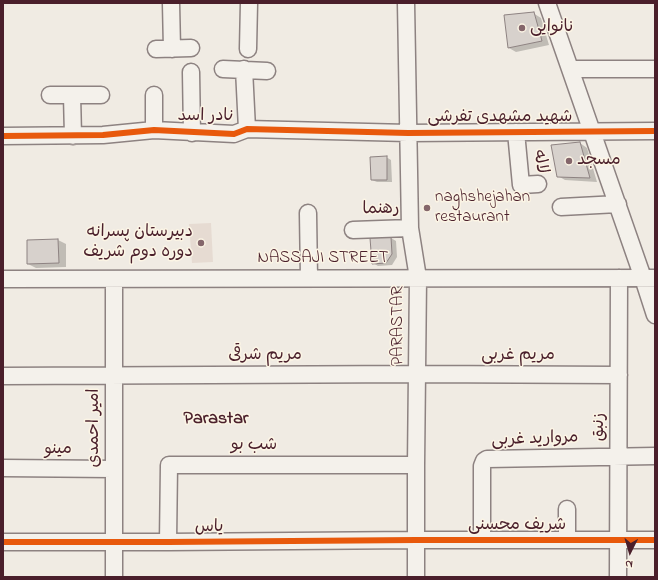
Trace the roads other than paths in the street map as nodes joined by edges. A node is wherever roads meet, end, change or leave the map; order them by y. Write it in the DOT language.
graph roads {
  1 [pos="171,3"];
  2 [pos="249,3"];
  3 [pos="406,3"];
  4 [pos="547,3"];
  5 [pos="191,48"];
  6 [pos="156,49"];
  7 [pos="172,49"];
  8 [pos="248,49"];
  9 [pos="222,68"];
  10 [pos="244,69"];
  11 [pos="655,69"];
  12 [pos="571,70"];
  13 [pos="267,71"];
  14 [pos="191,72"];
  15 [pos="50,95"];
  16 [pos="72,95"];
  17 [pos="101,95"];
  18 [pos="154,95"];
  19 [pos="247,129"];
  20 [pos="154,130"];
  21 [pos="655,131"];
  22 [pos="516,132"];
  23 [pos="592,132"];
  24 [pos="192,133"];
  25 [pos="408,133"];
  26 [pos="3,136"];
  27 [pos="73,136"];
  28 [pos="538,184"];
  29 [pos="618,204"];
  30 [pos="561,207"];
  31 [pos="308,213"];
  32 [pos="410,228"];
  33 [pos="353,230"];
  34 [pos="309,278"];
  35 [pos="418,278"];
  36 [pos="619,278"];
  37 [pos="649,278"];
  38 [pos="3,279"];
  39 [pos="114,279"];
  40 [pos="655,315"];
  41 [pos="417,374"];
  42 [pos="619,375"];
  43 [pos="3,376"];
  44 [pos="114,376"];
  45 [pos="619,456"];
  46 [pos="655,456"];
  47 [pos="416,465"];
  48 [pos="3,468"];
  49 [pos="113,469"];
  50 [pos="567,509"];
  51 [pos="416,540"];
  52 [pos="482,540"];
  53 [pos="567,540"];
  54 [pos="618,540"];
  55 [pos="655,540"];
  56 [pos="3,542"];
  57 [pos="114,542"];
  58 [pos="168,542"];
  59 [pos="114,577"];
  60 [pos="416,577"];
  61 [pos="618,577"];
  1 -- 7 [label="street"];
  2 -- 8 [label="street"];
  3 -- 25 [label="street, PARASTAR"];
  4 -- 12 [label="street"];
  5 -- 7 [label="street"];
  6 -- 7 [label="street"];
  9 -- 10 [label="street"];
  10 -- 13 [label="street"];
  10 -- 19 [label="street"];
  11 -- 12 [label="street"];
  12 -- 23 [label="street"];
  14 -- 24 [label="street"];
  15 -- 16 [label="street"];
  16 -- 17 [label="street"];
  16 -- 27 [label="street"];
  18 -- 20 [label="street"];
  19 -- 24 [label="street, نادر اسد"];
  19 -- 25 [label="street, نادر اسد"];
  20 -- 24 [label="street, نادر اسد"];
  20 -- 27 [label="street, نادر اسد"];
  21 -- 23 [label="street, شهید مشهدی تفرشی"];
  22 -- 23 [label="street, شهید مشهدی تفرشی"];
  22 -- 25 [label="street, شهید مشهدی تفرشی"];
  22 -- 28 [label="street, لاله"];
  23 -- 29 [label="street"];
  25 -- 32 [label="street, PARASTAR"];
  26 -- 27 [label="street, نادر اسد"];
  29 -- 30 [label="street"];
  29 -- 37 [label="street"];
  31 -- 34 [label="street"];
  32 -- 33 [label="street, رهنما"];
  32 -- 35 [label="street, PARASTAR"];
  34 -- 35 [label="street, NASSAJI STREET"];
  34 -- 39 [label="street, NASSAJI STREET"];
  35 -- 36 [label="street, NASSAJI STREET"];
  35 -- 41 [label="street, PARASTAR"];
  36 -- 37 [label="street, NASSAJI STREET"];
  36 -- 42 [label="street, زنبق"];
  37 -- 40 [label="street"];
  38 -- 39 [label="street, NASSAJI STREET"];
  39 -- 44 [label="street, امیر احمدی"];
  41 -- 42 [label="street, مریم غربی"];
  41 -- 44 [label="street, مریم شرقی"];
  41 -- 47 [label="street, PARASTAR"];
  42 -- 45 [label="street, زنبق"];
  43 -- 44 [label="street, مریم شرقی"];
  44 -- 49 [label="street, امیر احمدی"];
  45 -- 46 [label="street"];
  45 -- 52 [label="street, مروارید غربی"];
  45 -- 54 [label="street, زنبق"];
  47 -- 51 [label="street, PARASTAR"];
  47 -- 58 [label="street, شب بو"];
  48 -- 49 [label="street, مینو"];
  49 -- 57 [label="street, امیر احمدی"];
  50 -- 53 [label="street"];
  51 -- 52 [label="street, شریف محسنی"];
  51 -- 58 [label="street, یاس"];
  51 -- 60 [label="street, PARASTAR"];
  52 -- 53 [label="street, شریف محسنی"];
  53 -- 54 [label="street, شریف محسنی"];
  54 -- 55 [label="street, شریف محسنی"];
  54 -- 61 [label="street, زنبق"];
  56 -- 57 [label="street, یاس"];
  57 -- 58 [label="street, یاس"];
  57 -- 59 [label="street, امیر احمدی"];
}
